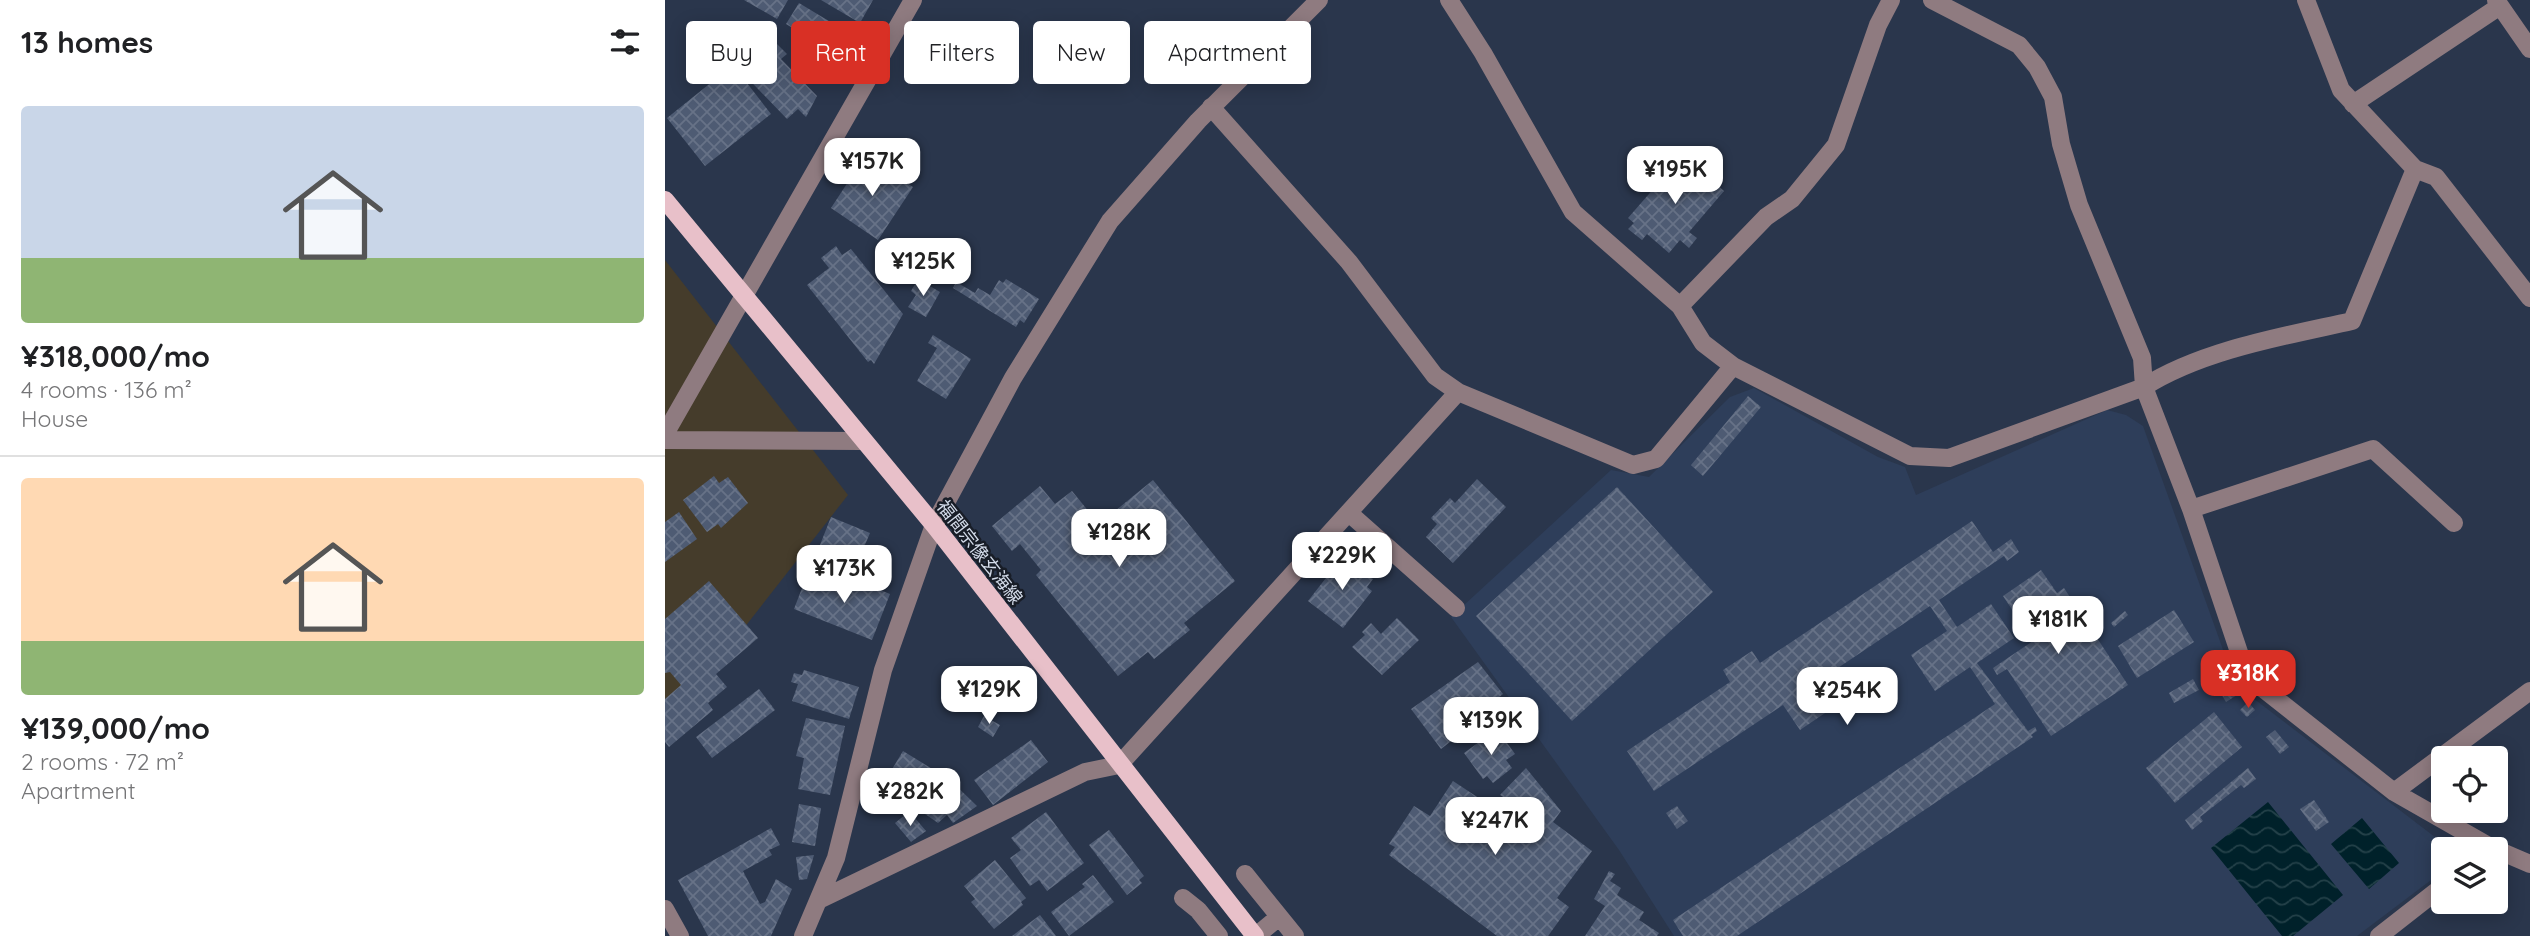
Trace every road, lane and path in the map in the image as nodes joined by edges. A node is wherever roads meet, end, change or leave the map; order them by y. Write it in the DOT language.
graph roads {
  1 [pos="913,0"];
  2 [pos="1319,0"];
  3 [pos="1449,0"];
  4 [pos="1891,0"];
  5 [pos="1932,0"];
  6 [pos="2306,0"];
  7 [pos="2498,3"];
  8 [pos="2530,49"];
  9 [pos="2353,104"];
  10 [pos="1211,107"];
  11 [pos="2415,169"];
  12 [pos="665,200"];
  13 [pos="2530,298"];
  14 [pos="745,299"];
  15 [pos="1680,306"];
  16 [pos="1733,366"];
  17 [pos="2144,387"];
  18 [pos="1458,392"];
  19 [pos="665,434"];
  20 [pos="665,440"];
  21 [pos="862,441"];
  22 [pos="2191,509"];
  23 [pos="1349,513"];
  24 [pos="2454,523"];
  25 [pos="934,525"];
  26 [pos="1456,608"];
  27 [pos="2530,691"];
  28 [pos="1119,765"];
  29 [pos="2394,792"];
  30 [pos="2472,837"];
  31 [pos="2508,855"];
  32 [pos="2529,863"];
  33 [pos="1245,874"];
  34 [pos="2431,895"];
  35 [pos="1183,898"];
  36 [pos="820,900"];
  37 [pos="665,909"];
  38 [pos="1279,917"];
  39 [pos="680,936"];
  40 [pos="803,936"];
  41 [pos="1219,936"];
  42 [pos="1255,936"];
  43 [pos="1294,936"];
  44 [pos="2379,936"];
  1 -- 14 [label="street"];
  2 -- 10 [label="street"];
  3 -- 15 [label="street"];
  4 -- 15 [label="street"];
  5 -- 17 [label="street"];
  6 -- 9 [label="street"];
  7 -- 8 [label="street"];
  7 -- 9 [label="street"];
  9 -- 11 [label="street"];
  10 -- 18 [label="street"];
  10 -- 25 [label="street"];
  11 -- 13 [label="street"];
  11 -- 17 [label="street"];
  12 -- 14 [label="main road, 福間宗像玄海線"];
  14 -- 19 [label="street"];
  14 -- 21 [label="main road, 福間宗像玄海線"];
  15 -- 16 [label="street"];
  16 -- 17 [label="street"];
  16 -- 18 [label="street"];
  17 -- 22 [label="street"];
  18 -- 23 [label="street"];
  20 -- 21 [label="street"];
  21 -- 25 [label="main road, 福間宗像玄海線"];
  22 -- 24 [label="street"];
  22 -- 29 [label="street"];
  23 -- 26 [label="street"];
  23 -- 28 [label="street"];
  25 -- 28 [label="main road, 福間宗像玄海線"];
  25 -- 36 [label="street"];
  27 -- 29 [label="street"];
  28 -- 36 [label="street"];
  28 -- 42 [label="main road, 福間宗像玄海線"];
  29 -- 30 [label="street"];
  31 -- 32 [label="street"];
  33 -- 38 [label="street"];
  34 -- 44 [label="street"];
  35 -- 41 [label="street"];
  36 -- 40 [label="street"];
  37 -- 39 [label="street"];
  38 -- 42 [label="street"];
  38 -- 43 [label="street"];
}
